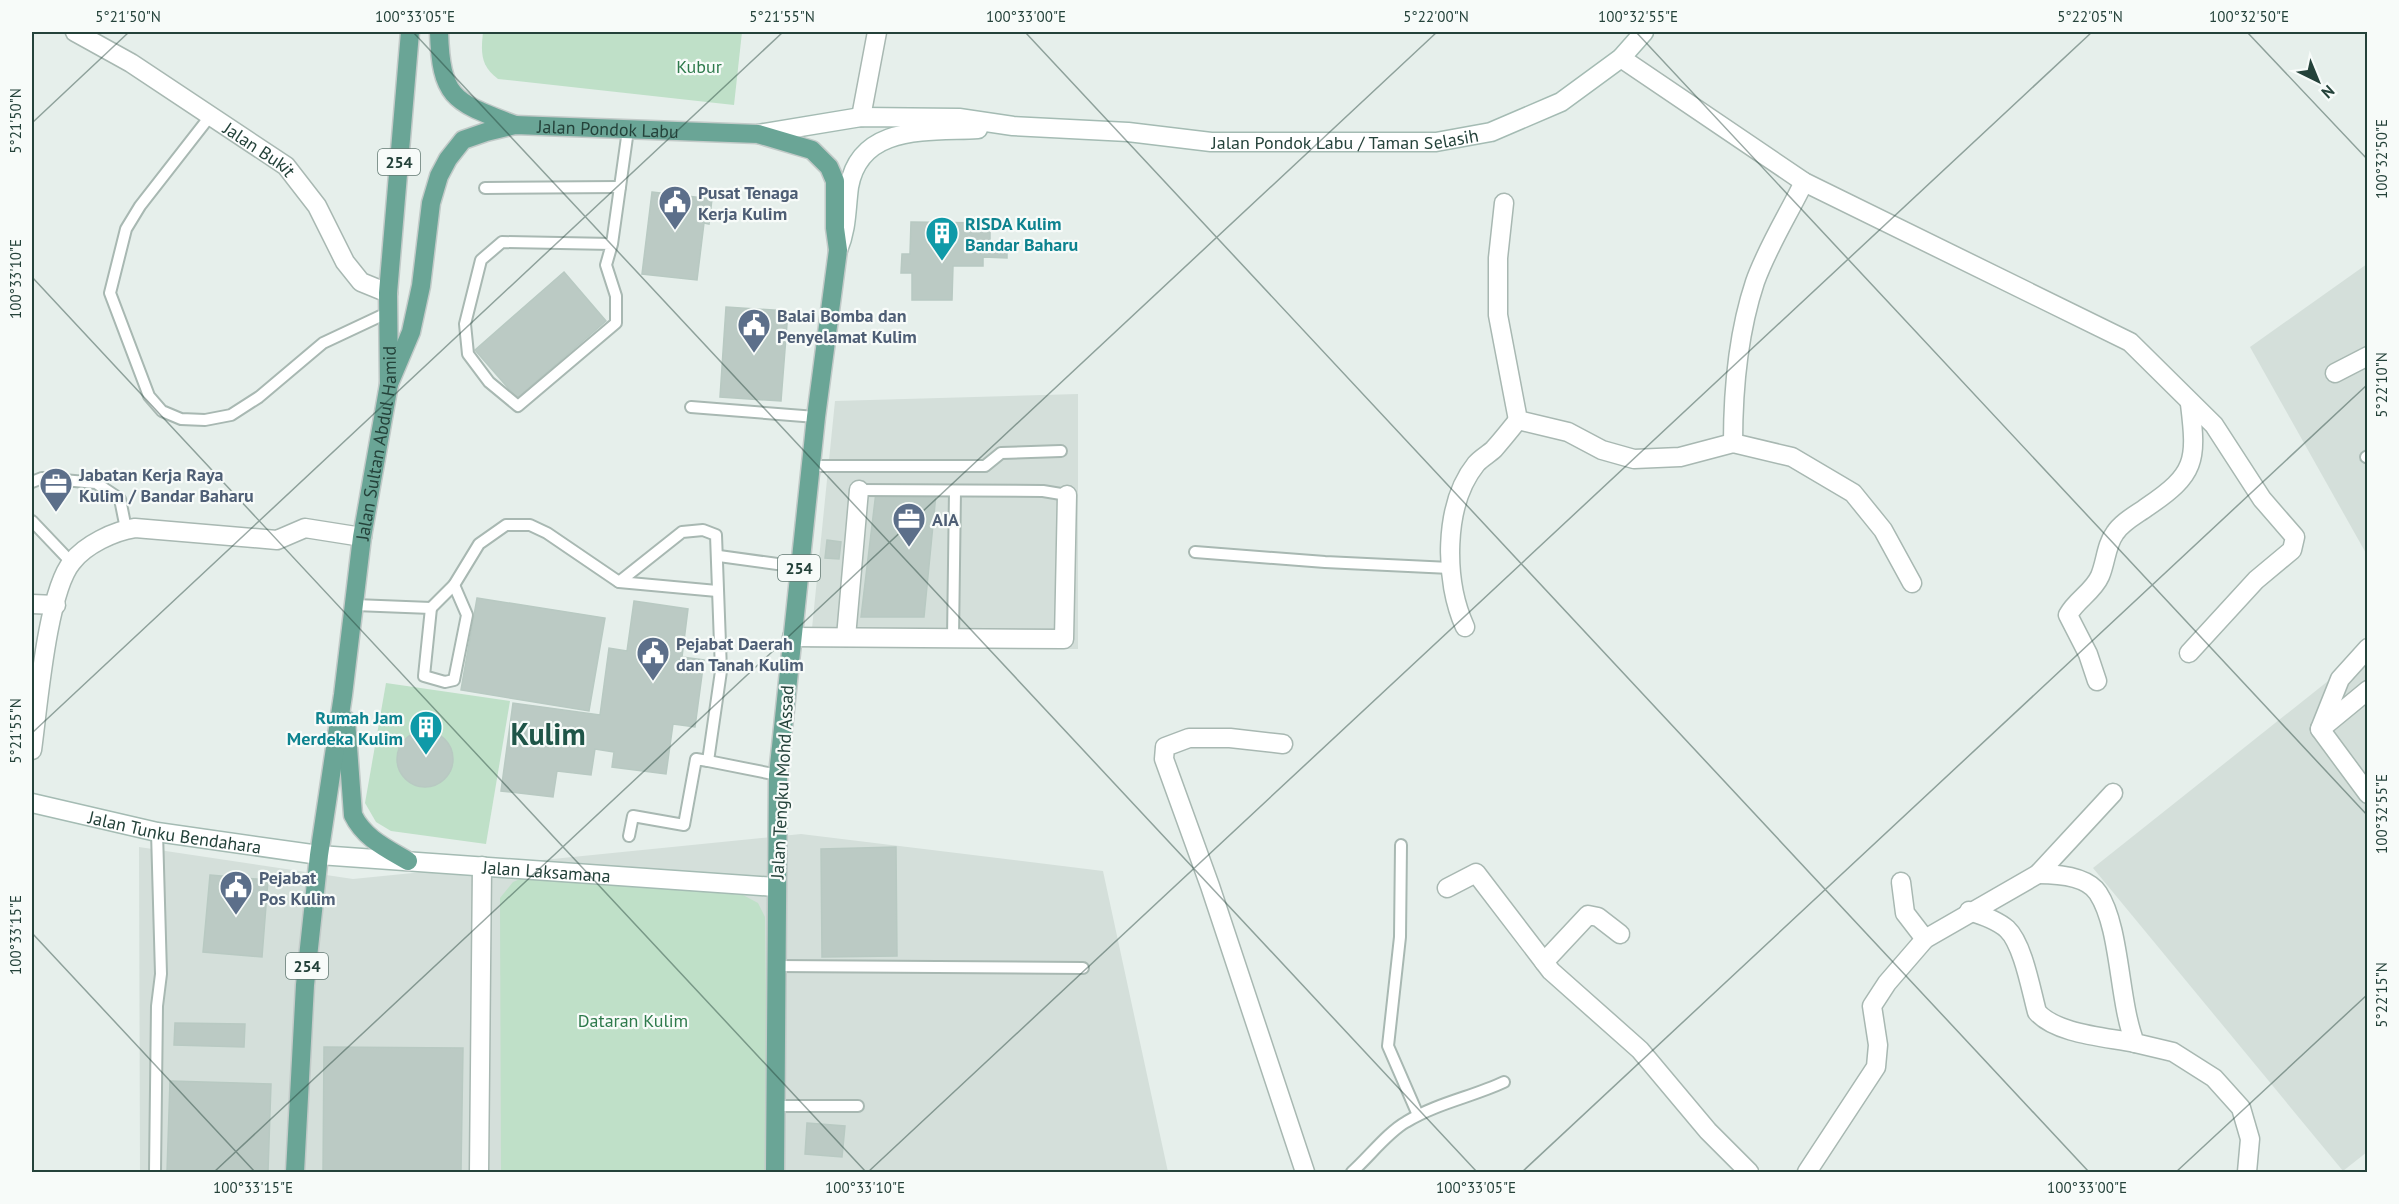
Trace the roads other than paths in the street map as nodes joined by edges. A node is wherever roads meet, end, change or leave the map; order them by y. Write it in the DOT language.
graph roads {
  1 [pos="75,32"];
  2 [pos="410,32"];
  3 [pos="439,32"];
  4 [pos="877,32"];
  5 [pos="1644,32"];
  6 [pos="91,37"];
  7 [pos="1621,58"];
  8 [pos="211,115"];
  9 [pos="861,117"];
  10 [pos="515,125"];
  11 [pos="1013,126"];
  12 [pos="628,130"];
  13 [pos="758,134"];
  14 [pos="1804,182"];
  15 [pos="620,187"];
  16 [pos="485,188"];
  17 [pos="1504,203"];
  18 [pos="612,244"];
  19 [pos="838,250"];
  20 [pos="388,293"];
  21 [pos="389,312"];
  22 [pos="2367,356"];
  23 [pos="2335,373"];
  24 [pos="389,384"];
  25 [pos="2190,404"];
  26 [pos="691,407"];
  27 [pos="816,417"];
  28 [pos="1518,420"];
  29 [pos="1733,443"];
  30 [pos="1060,451"];
  31 [pos="811,466"];
  32 [pos="32,482"];
  33 [pos="859,490"];
  34 [pos="955,491"];
  35 [pos="1067,495"];
  36 [pos="32,520"];
  37 [pos="126,529"];
  38 [pos="362,537"];
  39 [pos="1196,552"];
  40 [pos="77,556"];
  41 [pos="719,556"];
  42 [pos="799,567"];
  43 [pos="1450,568"];
  44 [pos="619,582"];
  45 [pos="1912,583"];
  46 [pos="454,585"];
  47 [pos="717,591"];
  48 [pos="32,604"];
  49 [pos="56,605"];
  50 [pos="355,605"];
  51 [pos="431,608"];
  52 [pos="1465,627"];
  53 [pos="792,637"];
  54 [pos="846,637"];
  55 [pos="953,638"];
  56 [pos="2367,648"];
  57 [pos="2188,653"];
  58 [pos="2097,681"];
  59 [pos="2367,690"];
  60 [pos="343,695"];
  61 [pos="2320,729"];
  62 [pos="1283,744"];
  63 [pos="32,750"];
  64 [pos="708,761"];
  65 [pos="778,775"];
  66 [pos="2113,793"];
  67 [pos="2367,794"];
  68 [pos="32,804"];
  69 [pos="157,832"];
  70 [pos="629,836"];
  71 [pos="1401,845"];
  72 [pos="319,855"];
  73 [pos="408,861"];
  74 [pos="482,866"];
  75 [pos="2038,874"];
  76 [pos="1901,882"];
  77 [pos="776,887"];
  78 [pos="1448,888"];
  79 [pos="1969,911"];
  80 [pos="1620,934"];
  81 [pos="1925,939"];
  82 [pos="1544,962"];
  83 [pos="775,966"];
  84 [pos="1083,968"];
  85 [pos="2135,1043"];
  86 [pos="1504,1082"];
  87 [pos="775,1106"];
  88 [pos="858,1106"];
  89 [pos="1418,1115"];
  90 [pos="155,1173"];
  91 [pos="295,1173"];
  92 [pos="479,1173"];
  93 [pos="775,1173"];
  94 [pos="1305,1173"];
  95 [pos="1352,1173"];
  96 [pos="1749,1173"];
  97 [pos="1807,1173"];
  98 [pos="2247,1173"];
  1 -- 6 [label="street, Jalan Bukit"];
  2 -- 20 [label="main road, Jalan Sultan Abdul Hamid / 254"];
  3 -- 10 [label="main road, 254"];
  4 -- 9 [label="street"];
  5 -- 7 [label="street, Jalan Pondok Labu / Taman Selasih"];
  6 -- 8 [label="street, Jalan Bukit"];
  7 -- 11 [label="street, Jalan Pondok Labu / Taman Selasih"];
  7 -- 14 [label="street"];
  8 -- 20 [label="street, Jalan Bukit"];
  8 -- 21 [label="lane"];
  9 -- 11 [label="street, Jalan Pondok Labu"];
  9 -- 13 [label="street, Jalan Pondok Labu"];
  10 -- 12 [label="main road, Jalan Pondok Labu / 254"];
  10 -- 24 [label="main road, Jalan Pondok Labu"];
  11 -- 19 [label="street, Jalan Tengku Mohd Assad"];
  12 -- 13 [label="main road, Jalan Pondok Labu / 254"];
  12 -- 15 [label="lane"];
  13 -- 19 [label="main road, Jalan Tengku Mohd Assad / 254"];
  14 -- 25 [label="street"];
  14 -- 29 [label="street"];
  15 -- 16 [label="lane"];
  15 -- 18 [label="lane"];
  17 -- 28 [label="street"];
  18 -- 18 [label="lane"];
  19 -- 27 [label="main road, Jalan Tengku Mohd Assad / 254"];
  20 -- 21 [label="main road, Jalan Sultan Abdul Hamid / 254"];
  21 -- 24 [label="main road, Jalan Sultan Abdul Hamid / 254"];
  22 -- 23 [label="street"];
  24 -- 38 [label="main road, Jalan Sultan Abdul Hamid / 254"];
  25 -- 57 [label="street"];
  25 -- 58 [label="street"];
  26 -- 27 [label="lane"];
  27 -- 31 [label="main road, Jalan Tengku Mohd Assad / 254"];
  28 -- 29 [label="street"];
  28 -- 43 [label="street"];
  29 -- 45 [label="street"];
  30 -- 31 [label="lane"];
  31 -- 42 [label="main road, Jalan Tengku Mohd Assad / 254"];
  32 -- 37 [label="lane"];
  33 -- 34 [label="lane"];
  33 -- 54 [label="street"];
  34 -- 35 [label="lane"];
  34 -- 55 [label="lane"];
  35 -- 55 [label="street"];
  36 -- 40 [label="lane"];
  37 -- 38 [label="street"];
  37 -- 40 [label="street"];
  38 -- 50 [label="main road, Jalan Sultan Abdul Hamid / 254"];
  39 -- 43 [label="lane"];
  40 -- 49 [label="street"];
  41 -- 42 [label="lane"];
  41 -- 44 [label="lane"];
  41 -- 47 [label="lane"];
  42 -- 53 [label="main road, Jalan Tengku Mohd Assad / 254"];
  43 -- 52 [label="street"];
  44 -- 46 [label="lane"];
  44 -- 47 [label="lane"];
  46 -- 51 [label="lane"];
  46 -- 51 [label="lane"];
  47 -- 64 [label="lane"];
  48 -- 49 [label="street"];
  49 -- 63 [label="street"];
  50 -- 51 [label="lane"];
  50 -- 60 [label="main road, Jalan Sultan Abdul Hamid / 254"];
  53 -- 54 [label="street"];
  53 -- 65 [label="main road, Jalan Tengku Mohd Assad / 254"];
  54 -- 55 [label="street"];
  56 -- 61 [label="street"];
  59 -- 61 [label="street"];
  60 -- 72 [label="main road, Jalan Sultan Abdul Hamid / 254"];
  60 -- 73 [label="main road"];
  61 -- 67 [label="street"];
  62 -- 94 [label="street"];
  64 -- 65 [label="lane"];
  64 -- 70 [label="lane"];
  65 -- 77 [label="main road, Jalan Tengku Mohd Assad / 254"];
  66 -- 75 [label="street"];
  68 -- 69 [label="street, Jalan Tunku Bendahara"];
  69 -- 72 [label="street, Jalan Tunku Bendahara"];
  69 -- 90 [label="lane"];
  71 -- 89 [label="lane"];
  72 -- 73 [label="street, Jalan Laksamana"];
  72 -- 91 [label="main road, 254"];
  73 -- 74 [label="street, Jalan Laksamana"];
  74 -- 77 [label="street, Jalan Laksamana"];
  74 -- 92 [label="street"];
  75 -- 79 [label="street"];
  75 -- 85 [label="street"];
  76 -- 81 [label="street"];
  77 -- 83 [label="main road, Jalan Tengku Mohd Assad / 254"];
  78 -- 82 [label="street"];
  79 -- 81 [label="street"];
  79 -- 85 [label="street"];
  80 -- 82 [label="street"];
  81 -- 97 [label="street"];
  82 -- 96 [label="street"];
  83 -- 84 [label="lane"];
  83 -- 87 [label="main road, Jalan Tengku Mohd Assad / 254"];
  85 -- 98 [label="street"];
  86 -- 89 [label="lane"];
  87 -- 88 [label="lane"];
  87 -- 93 [label="main road, Jalan Tengku Mohd Assad / 254"];
  89 -- 95 [label="lane"];
}
